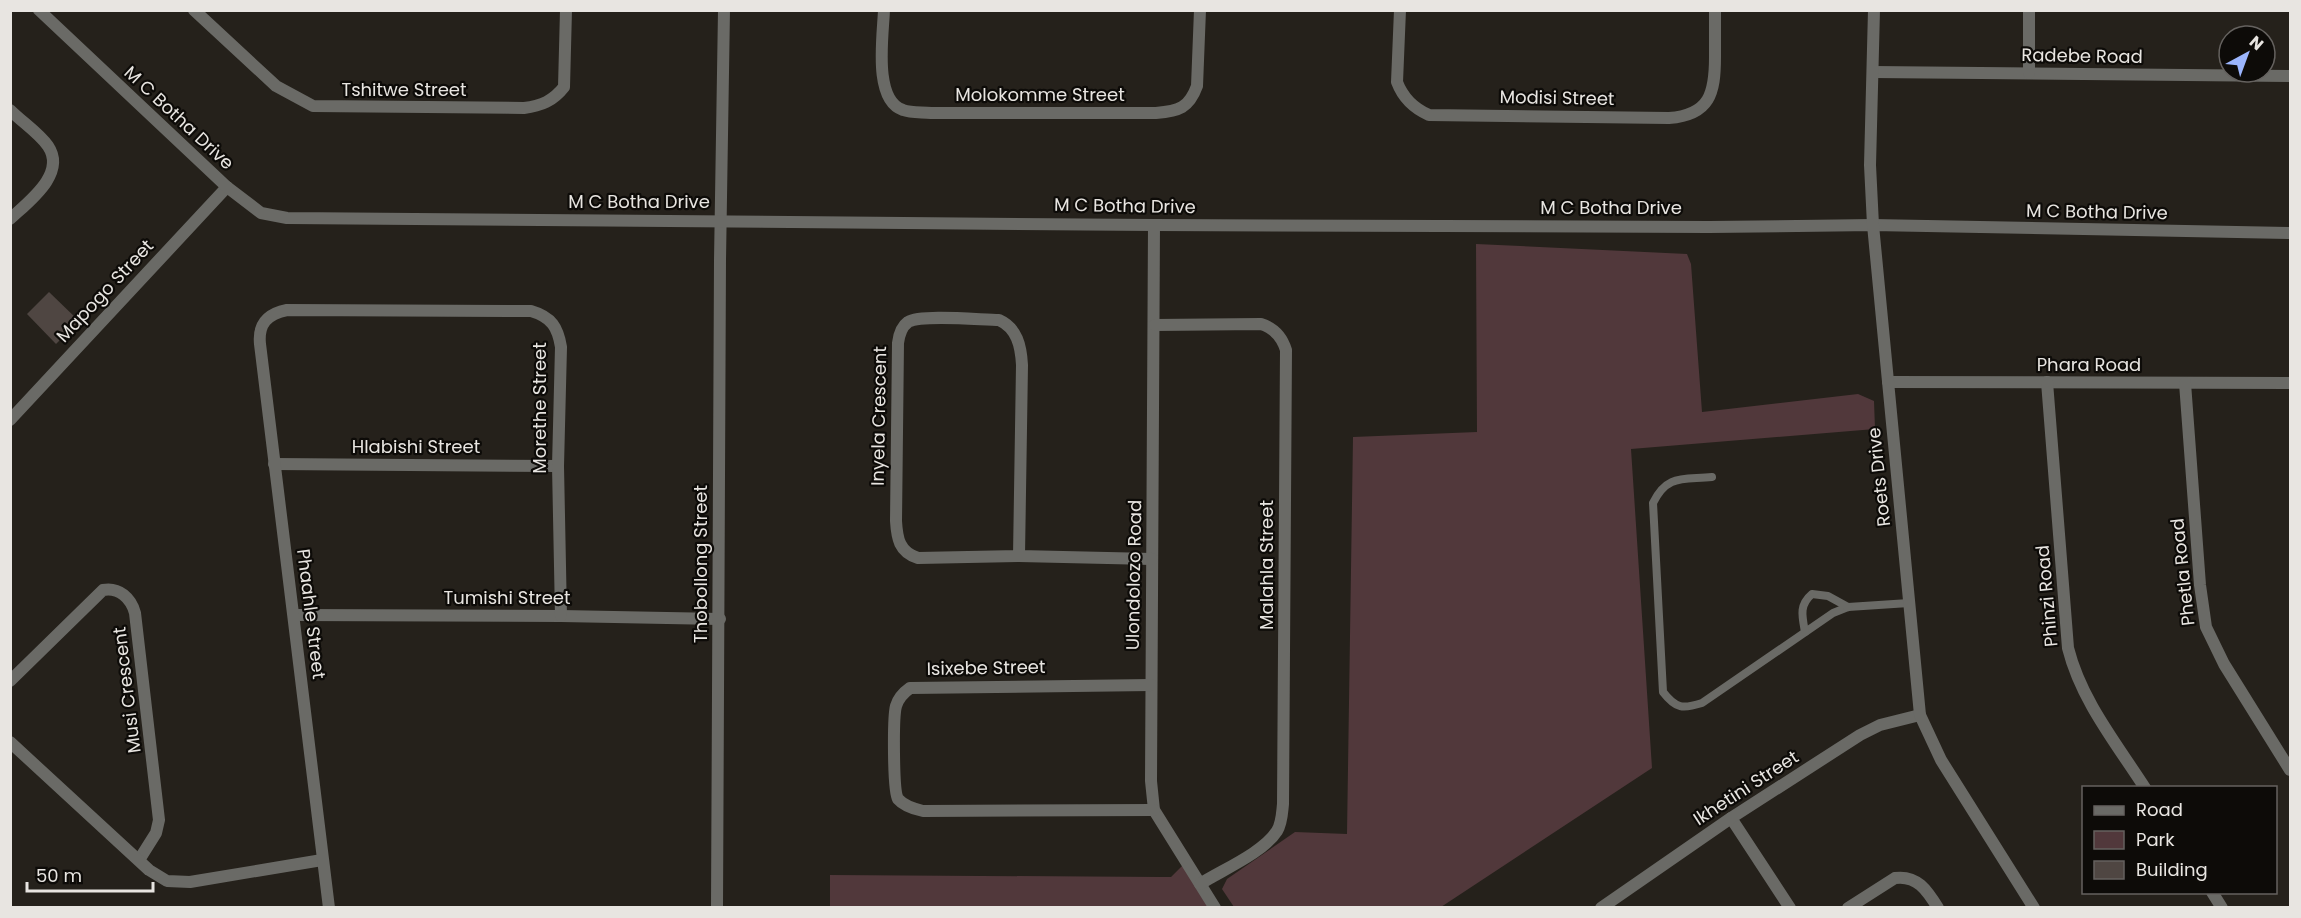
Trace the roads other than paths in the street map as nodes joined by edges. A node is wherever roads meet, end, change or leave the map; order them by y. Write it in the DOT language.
graph roads {
  1 [pos="39,10"];
  2 [pos="194,10"];
  3 [pos="566,10"];
  4 [pos="724,10"];
  5 [pos="884,10"];
  6 [pos="1200,10"];
  7 [pos="1400,10"];
  8 [pos="1715,10"];
  9 [pos="1874,10"];
  10 [pos="2029,10"];
  11 [pos="1873,72"];
  12 [pos="2029,73"];
  13 [pos="2290,76"];
  14 [pos="10,110"];
  15 [pos="227,187"];
  16 [pos="10,219"];
  17 [pos="720,220"];
  18 [pos="1154,225"];
  19 [pos="1873,225"];
  20 [pos="2290,233"];
  21 [pos="261,325"];
  22 [pos="1155,325"];
  23 [pos="1888,382"];
  24 [pos="2047,382"];
  25 [pos="2185,383"];
  26 [pos="2290,383"];
  27 [pos="10,420"];
  28 [pos="274,464"];
  29 [pos="558,466"];
  30 [pos="1712,477"];
  31 [pos="1019,556"];
  32 [pos="1152,559"];
  33 [pos="1909,603"];
  34 [pos="1848,607"];
  35 [pos="294,615"];
  36 [pos="561,615"];
  37 [pos="720,619"];
  38 [pos="1805,632"];
  39 [pos="10,681"];
  40 [pos="1151,685"];
  41 [pos="1920,715"];
  42 [pos="10,742"];
  43 [pos="2290,770"];
  44 [pos="2144,786"];
  45 [pos="1154,810"];
  46 [pos="1731,818"];
  47 [pos="139,860"];
  48 [pos="322,860"];
  49 [pos="1200,884"];
  50 [pos="2213,894"];
  51 [pos="329,908"];
  52 [pos="717,908"];
  53 [pos="1215,908"];
  54 [pos="1600,908"];
  55 [pos="1790,908"];
  56 [pos="1848,908"];
  57 [pos="1938,908"];
  58 [pos="2034,908"];
  59 [pos="2222,908"];
  1 -- 15 [label="street, M C Botha Drive"];
  2 -- 3 [label="street, Tshitwe Street"];
  4 -- 17 [label="street, Thobollong Street"];
  5 -- 6 [label="street, Molokomme Street"];
  7 -- 8 [label="street, Modisi Street"];
  9 -- 11 [label="street, Roets Drive"];
  10 -- 12 [label="street"];
  11 -- 12 [label="street, Radebe Road"];
  11 -- 19 [label="street, Roets Drive"];
  12 -- 13 [label="street, Radebe Road"];
  14 -- 16 [label="street"];
  15 -- 17 [label="street, M C Botha Drive"];
  15 -- 27 [label="street, Mapogo Street"];
  17 -- 18 [label="street, M C Botha Drive"];
  17 -- 37 [label="street, Thobollong Street"];
  18 -- 19 [label="street, M C Botha Drive"];
  18 -- 22 [label="street, Ulondolozo Road"];
  19 -- 20 [label="street, M C Botha Drive"];
  19 -- 23 [label="street, Roets Drive"];
  21 -- 28 [label="street, Phaahle Street"];
  21 -- 29 [label="street, Morethe Street"];
  22 -- 32 [label="street, Ulondolozo Road"];
  22 -- 49 [label="street, Malahla Street"];
  23 -- 24 [label="street, Phara Road"];
  23 -- 33 [label="street, Roets Drive"];
  24 -- 25 [label="street, Phara Road"];
  24 -- 44 [label="street, Phinzi Road"];
  25 -- 26 [label="street, Phara Road"];
  25 -- 43 [label="street, Phetla Road"];
  28 -- 29 [label="street, Hlabishi Street"];
  28 -- 35 [label="street, Phaahle Street"];
  29 -- 36 [label="street, Morethe Street"];
  30 -- 38 [label="lane"];
  31 -- 31 [label="street, Inyela Crescent"];
  31 -- 32 [label="street, Inyela Crescent"];
  32 -- 40 [label="street, Ulondolozo Road"];
  33 -- 34 [label="lane"];
  33 -- 41 [label="street, Roets Drive"];
  34 -- 38 [label="lane"];
  34 -- 38 [label="lane"];
  35 -- 36 [label="street, Tumishi Street"];
  35 -- 48 [label="street, Phaahle Street"];
  36 -- 37 [label="street, Tumishi Street"];
  37 -- 52 [label="street, Thobollong Street"];
  39 -- 47 [label="street, Musi Crescent"];
  40 -- 45 [label="street, Ulondolozo Road"];
  40 -- 45 [label="street, Isixebe Street"];
  41 -- 46 [label="street, Ikhetini Street"];
  41 -- 58 [label="street, Roets Drive"];
  42 -- 47 [label="street"];
  45 -- 49 [label="street, Ulondolozo Road"];
  46 -- 54 [label="street, Ikhetini Street"];
  46 -- 55 [label="street"];
  47 -- 48 [label="street"];
  48 -- 51 [label="street, Phaahle Street"];
  49 -- 53 [label="street, Ulondolozo Road"];
  50 -- 59 [label="street"];
  56 -- 57 [label="street"];
}
